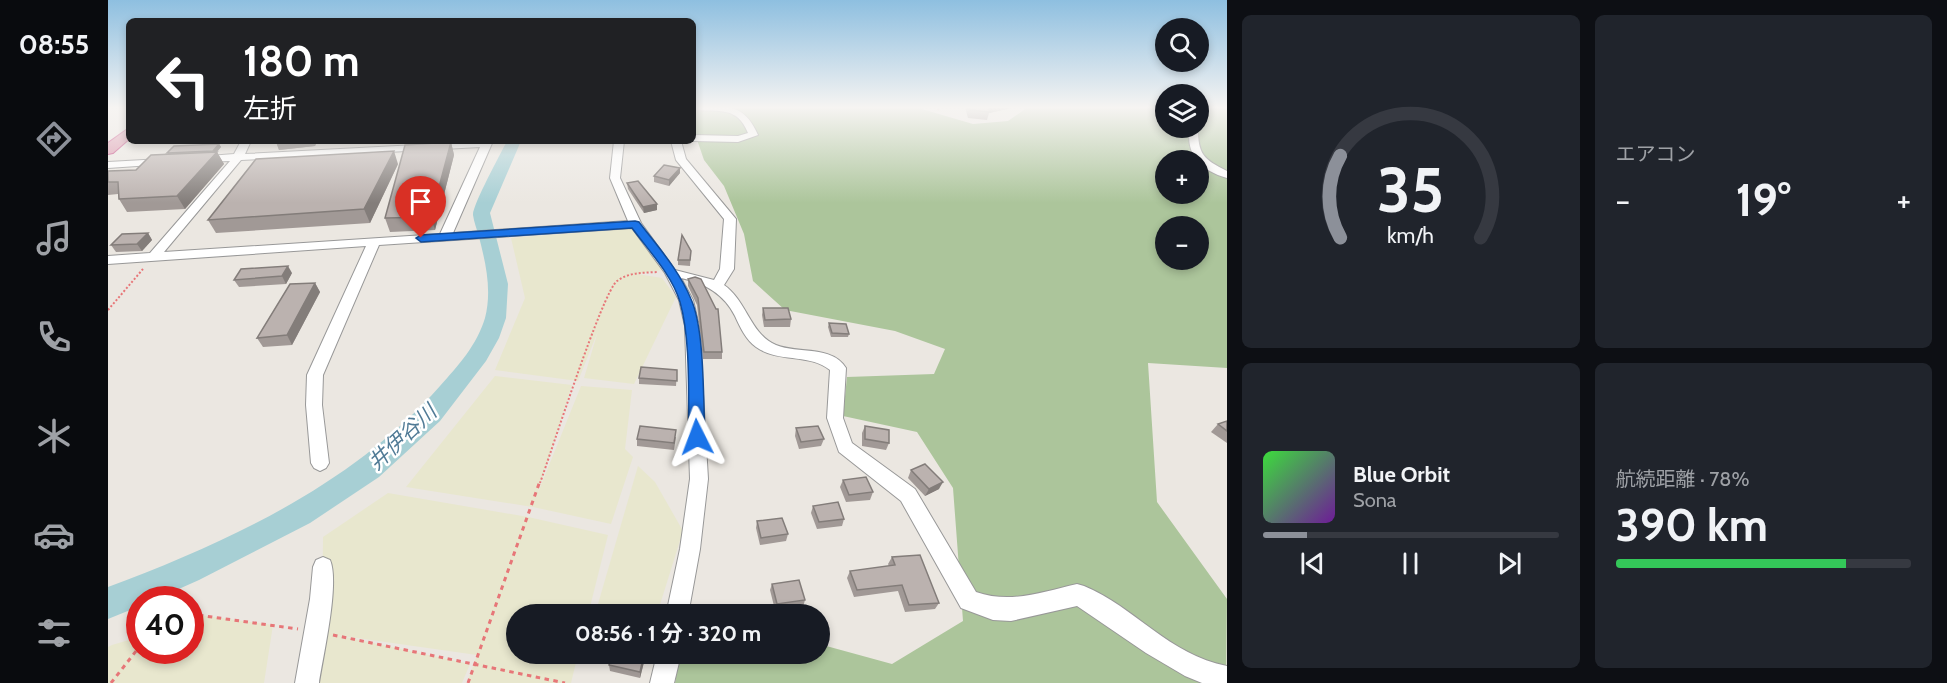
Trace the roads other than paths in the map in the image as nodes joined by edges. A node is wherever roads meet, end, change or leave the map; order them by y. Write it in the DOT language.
graph roads {
  1 [pos="121,139"];
  2 [pos="1192,139"];
  3 [pos="244,144"];
  4 [pos="455,144"];
  5 [pos="487,144"];
  6 [pos="619,144"];
  7 [pos="677,144"];
  8 [pos="392,146"];
  9 [pos="108,150"];
  10 [pos="238,157"];
  11 [pos="191,160"];
  12 [pos="179,161"];
  13 [pos="108,165"];
  14 [pos="1227,175"];
  15 [pos="635,224"];
  16 [pos="450,236"];
  17 [pos="374,242"];
  18 [pos="153,258"];
  19 [pos="108,261"];
  20 [pos="671,273"];
  21 [pos="717,286"];
  22 [pos="320,463"];
  23 [pos="323,567"];
  24 [pos="679,604"];
  25 [pos="667,664"];
  26 [pos="1227,678"];
  27 [pos="307,683"];
  28 [pos="662,683"];
  1 -- 9 [label="highway"];
  2 -- 14 [label="street"];
  3 -- 10 [label="street"];
  4 -- 8 [label="street"];
  5 -- 16 [label="street"];
  6 -- 15 [label="street"];
  7 -- 21 [label="street"];
  8 -- 10 [label="street"];
  10 -- 11 [label="street"];
  10 -- 18 [label="street"];
  12 -- 13 [label="street"];
  15 -- 16 [label="street"];
  15 -- 20 [label="street"];
  16 -- 17 [label="street"];
  17 -- 18 [label="street"];
  17 -- 22 [label="street"];
  18 -- 19 [label="street"];
  20 -- 21 [label="street"];
  20 -- 24 [label="street"];
  21 -- 26 [label="street"];
  23 -- 27 [label="street"];
  25 -- 28 [label="street"];
}
